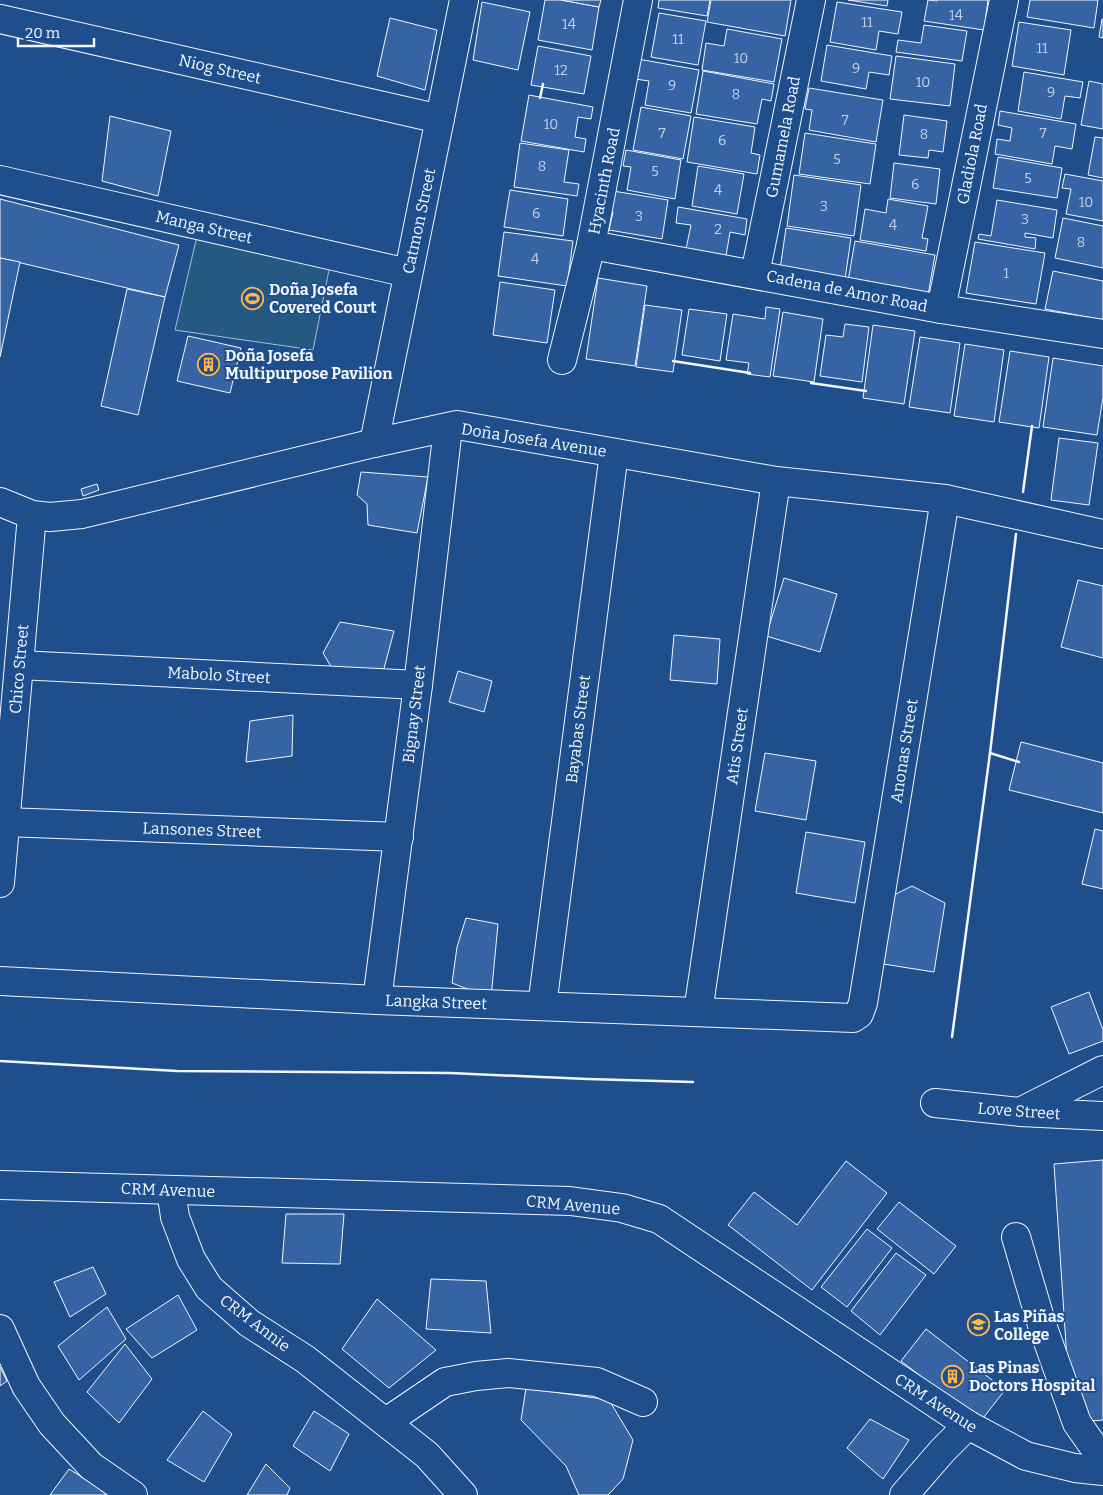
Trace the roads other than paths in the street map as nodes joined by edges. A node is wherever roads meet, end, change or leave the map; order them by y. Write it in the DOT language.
graph roads {
  1 [pos="464,0"];
  2 [pos="638,0"];
  3 [pos="811,0"];
  4 [pos="1004,0"];
  5 [pos="0,19"];
  6 [pos="440,119"];
  7 [pos="0,180"];
  8 [pos="591,245"];
  9 [pos="408,273"];
  10 [pos="755,274"];
  11 [pos="941,309"];
  12 [pos="1103,334"];
  13 [pos="562,360"];
  14 [pos="448,428"];
  15 [pos="374,442"];
  16 [pos="614,453"];
  17 [pos="776,481"];
  18 [pos="945,499"];
  19 [pos="0,502"];
  20 [pos="32,514"];
  21 [pos="1103,534"];
  22 [pos="19,665"];
  23 [pos="418,685"];
  24 [pos="5,822"];
  25 [pos="399,837"];
  26 [pos="0,882"];
  27 [pos="0,981"];
  28 [pos="377,1000"];
  29 [pos="863,1003"];
  30 [pos="542,1006"];
  31 [pos="698,1012"];
  32 [pos="1103,1070"];
  33 [pos="935,1103"];
  34 [pos="1020,1112"];
  35 [pos="1103,1116"];
  36 [pos="0,1185"];
  37 [pos="171,1190"];
  38 [pos="1016,1237"];
  39 [pos="0,1329"];
  40 [pos="643,1402"];
  41 [pos="386,1422"];
  42 [pos="968,1425"];
  43 [pos="1103,1460"];
  44 [pos="1103,1471"];
  45 [pos="133,1495"];
  46 [pos="462,1495"];
  47 [pos="904,1495"];
  1 -- 6 [label="street, Catmon Street"];
  2 -- 8 [label="street, Hyacinth Road"];
  3 -- 10 [label="street, Gumamela Road"];
  4 -- 11 [label="street, Gladiola Road"];
  5 -- 6 [label="street, Niog Street"];
  6 -- 9 [label="street, Catmon Street"];
  7 -- 9 [label="street, Manga Street"];
  8 -- 10 [label="street, Cadena de Amor Road"];
  8 -- 13 [label="street, Hyacinth Road"];
  9 -- 15 [label="street, Catmon Street"];
  10 -- 11 [label="street, Cadena de Amor Road"];
  11 -- 12 [label="street, Cadena de Amor Road"];
  14 -- 15 [label="street, Doña Josefa Avenue"];
  14 -- 16 [label="street, Doña Josefa Avenue"];
  14 -- 23 [label="street, Bignay Street"];
  15 -- 20 [label="street, Doña Josefa Avenue"];
  16 -- 17 [label="street, Doña Josefa Avenue"];
  16 -- 30 [label="street, Bayabas Street"];
  17 -- 18 [label="street, Doña Josefa Avenue"];
  17 -- 31 [label="street, Atis Street"];
  18 -- 21 [label="street, Doña Josefa Avenue"];
  18 -- 29 [label="street, Anonas Street"];
  19 -- 20 [label="street, Doña Josefa Avenue"];
  20 -- 22 [label="street, Chico Street"];
  22 -- 23 [label="street, Mabolo Street"];
  22 -- 24 [label="street, Chico Street"];
  23 -- 25 [label="street, Bignay Street"];
  24 -- 25 [label="street, Lansones Street"];
  24 -- 26 [label="street, Chico Street"];
  25 -- 28 [label="street, Bignay Street"];
  27 -- 28 [label="street, Langka Street"];
  28 -- 30 [label="street, Langka Street"];
  29 -- 31 [label="street, Langka Street"];
  30 -- 31 [label="street, Langka Street"];
  32 -- 34 [label="street"];
  33 -- 34 [label="street, Love Street"];
  34 -- 35 [label="street, Love Street"];
  36 -- 37 [label="street, CRM Avenue"];
  37 -- 41 [label="street, CRM Annie"];
  37 -- 42 [label="street, CRM Avenue"];
  38 -- 43 [label="street"];
  39 -- 45 [label="street"];
  40 -- 41 [label="street"];
  41 -- 46 [label="street, CRM Annie"];
  42 -- 44 [label="street, CRM Avenue"];
  42 -- 47 [label="street"];
}
